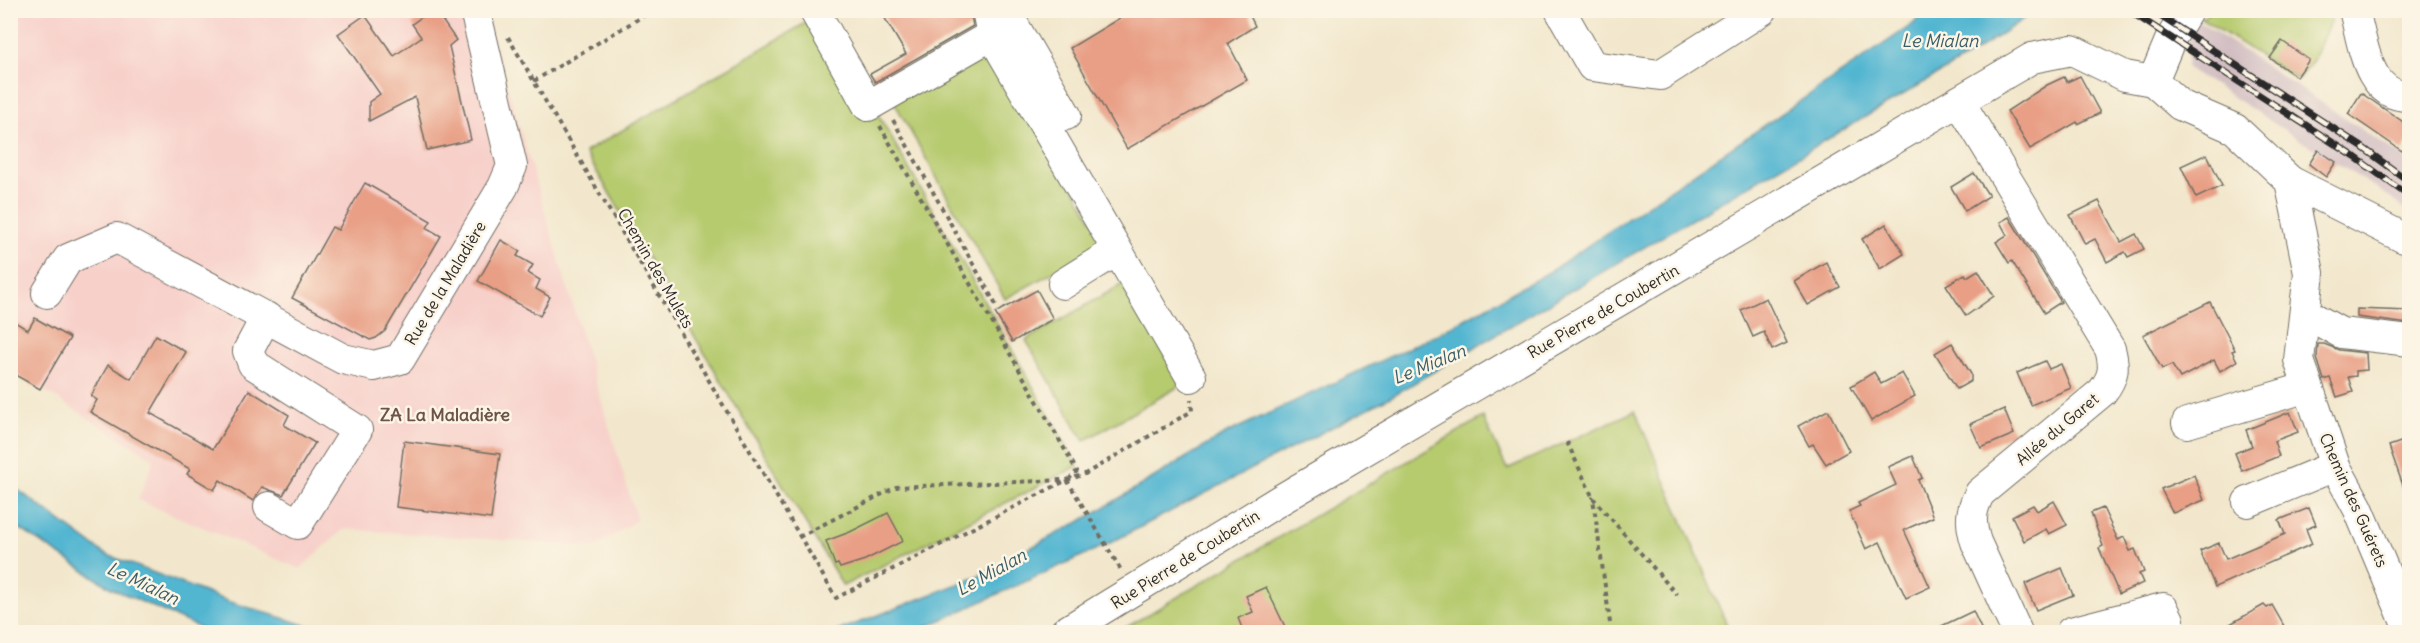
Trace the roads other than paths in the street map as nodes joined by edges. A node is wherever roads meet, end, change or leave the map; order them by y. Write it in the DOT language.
graph roads {
  1 [pos="475,10"];
  2 [pos="814,10"];
  3 [pos="1560,10"];
  4 [pos="1762,10"];
  5 [pos="2188,10"];
  6 [pos="2354,10"];
  7 [pos="995,19"];
  8 [pos="2153,81"];
  9 [pos="2409,96"];
  10 [pos="1959,101"];
  11 [pos="1066,115"];
  12 [pos="2290,181"];
  13 [pos="2409,240"];
  14 [pos="1116,251"];
  15 [pos="1063,284"];
  16 [pos="47,293"];
  17 [pos="2305,313"];
  18 [pos="266,317"];
  19 [pos="2409,341"];
  20 [pos="1191,377"];
  21 [pos="2308,387"];
  22 [pos="2187,423"];
  23 [pos="2335,466"];
  24 [pos="2248,502"];
  25 [pos="269,507"];
  26 [pos="2169,620"];
  27 [pos="2409,632"];
  28 [pos="1065,633"];
  29 [pos="2017,633"];
  30 [pos="2071,633"];
  1 -- 18 [label="street, Rue de la Maladière"];
  2 -- 7 [label="street"];
  3 -- 4 [label="street"];
  5 -- 8 [label="street"];
  6 -- 9 [label="street"];
  7 -- 11 [label="street"];
  7 -- 14 [label="street"];
  8 -- 10 [label="street, Rue Pierre de Coubertin"];
  8 -- 12 [label="street"];
  10 -- 28 [label="street, Rue Pierre de Coubertin"];
  10 -- 29 [label="street, Allée du Garet"];
  12 -- 13 [label="street"];
  12 -- 17 [label="street, Chemin des Guérets"];
  14 -- 15 [label="street"];
  14 -- 20 [label="street"];
  16 -- 18 [label="street, Rue de la Maladière"];
  17 -- 19 [label="street"];
  17 -- 21 [label="street, Chemin des Guérets"];
  18 -- 25 [label="street"];
  21 -- 22 [label="street"];
  21 -- 23 [label="street, Chemin des Guérets"];
  23 -- 24 [label="street"];
  23 -- 27 [label="street, Chemin des Guérets"];
  26 -- 30 [label="street"];
}
